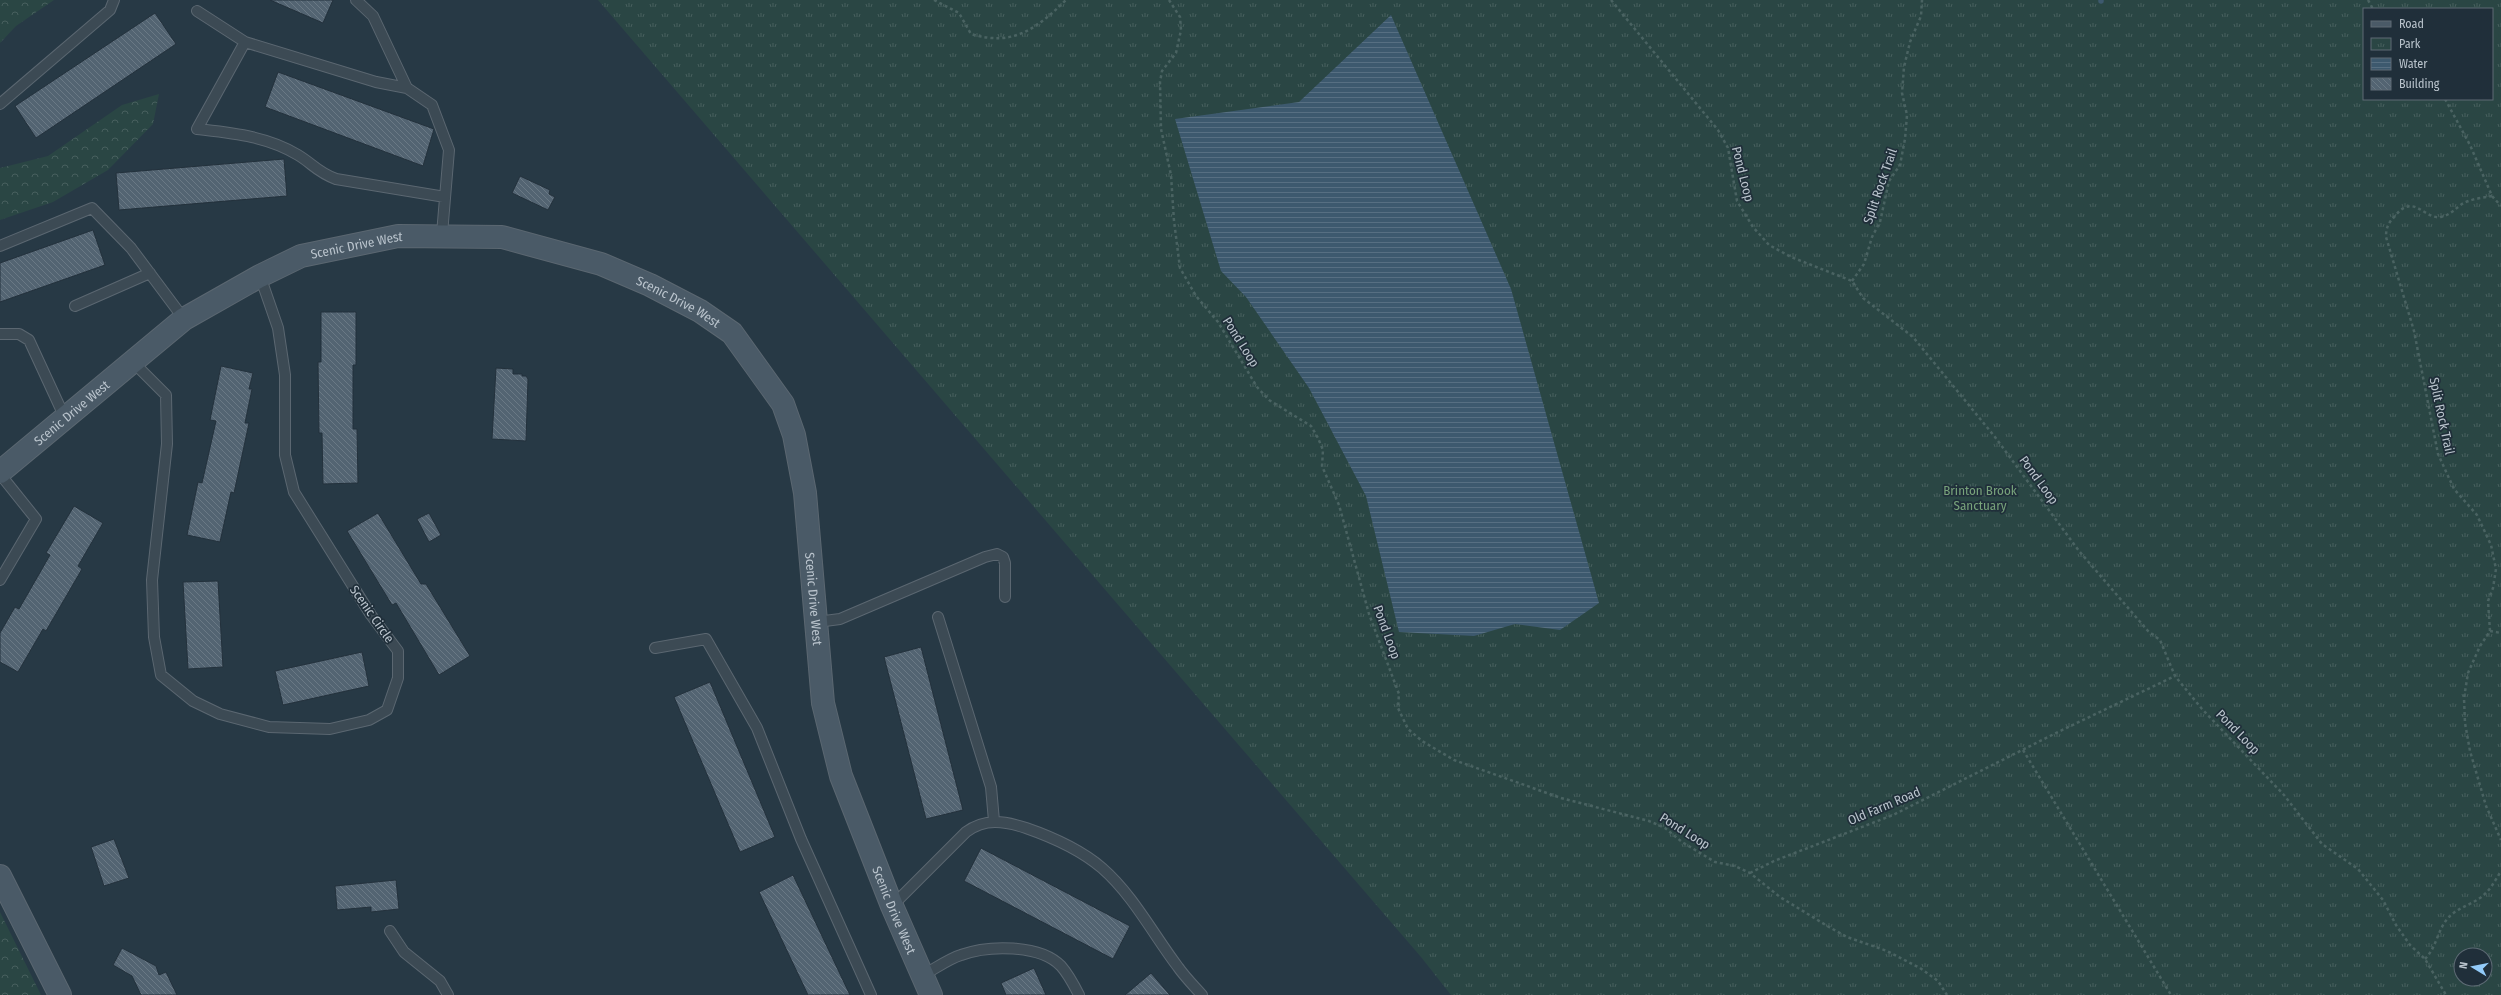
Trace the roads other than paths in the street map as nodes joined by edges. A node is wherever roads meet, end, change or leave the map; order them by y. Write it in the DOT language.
graph roads {
  1 [pos="114,0"];
  2 [pos="356,0"];
  3 [pos="198,11"];
  4 [pos="245,42"];
  5 [pos="408,88"];
  6 [pos="0,104"];
  7 [pos="445,197"];
  8 [pos="442,234"];
  9 [pos="0,246"];
  10 [pos="150,274"];
  11 [pos="260,276"];
  12 [pos="76,306"];
  13 [pos="184,320"];
  14 [pos="0,334"];
  15 [pos="133,362"];
  16 [pos="65,418"];
  17 [pos="0,473"];
  18 [pos="0,580"];
  19 [pos="1005,597"];
  20 [pos="938,617"];
  21 [pos="817,622"];
  22 [pos="655,648"];
  23 [pos="994,821"];
  24 [pos="0,876"];
  25 [pos="892,906"];
  26 [pos="390,932"];
  27 [pos="923,975"];
  28 [pos="60,995"];
  29 [pos="448,995"];
  30 [pos="871,995"];
  31 [pos="932,995"];
  32 [pos="1079,995"];
  33 [pos="1202,995"];
  1 -- 6 [label="lane"];
  2 -- 5 [label="lane"];
  3 -- 4 [label="lane"];
  4 -- 5 [label="lane"];
  4 -- 7 [label="lane"];
  5 -- 7 [label="lane"];
  7 -- 8 [label="lane"];
  8 -- 11 [label="street, Scenic Drive West"];
  8 -- 21 [label="street, Scenic Drive West"];
  9 -- 10 [label="lane"];
  10 -- 12 [label="lane"];
  10 -- 13 [label="lane"];
  11 -- 13 [label="street, Scenic Drive West"];
  11 -- 15 [label="lane, Scenic Circle"];
  13 -- 15 [label="street, Scenic Drive West"];
  14 -- 16 [label="lane"];
  15 -- 16 [label="street, Scenic Drive West"];
  16 -- 17 [label="street, Scenic Drive West"];
  17 -- 18 [label="lane"];
  19 -- 21 [label="lane"];
  20 -- 23 [label="lane"];
  21 -- 25 [label="street, Scenic Drive West"];
  22 -- 30 [label="lane"];
  23 -- 25 [label="lane"];
  23 -- 33 [label="lane"];
  24 -- 28 [label="street"];
  25 -- 27 [label="street, Scenic Drive West"];
  26 -- 29 [label="lane"];
  27 -- 31 [label="street, Scenic Drive West"];
  27 -- 32 [label="lane"];
}
